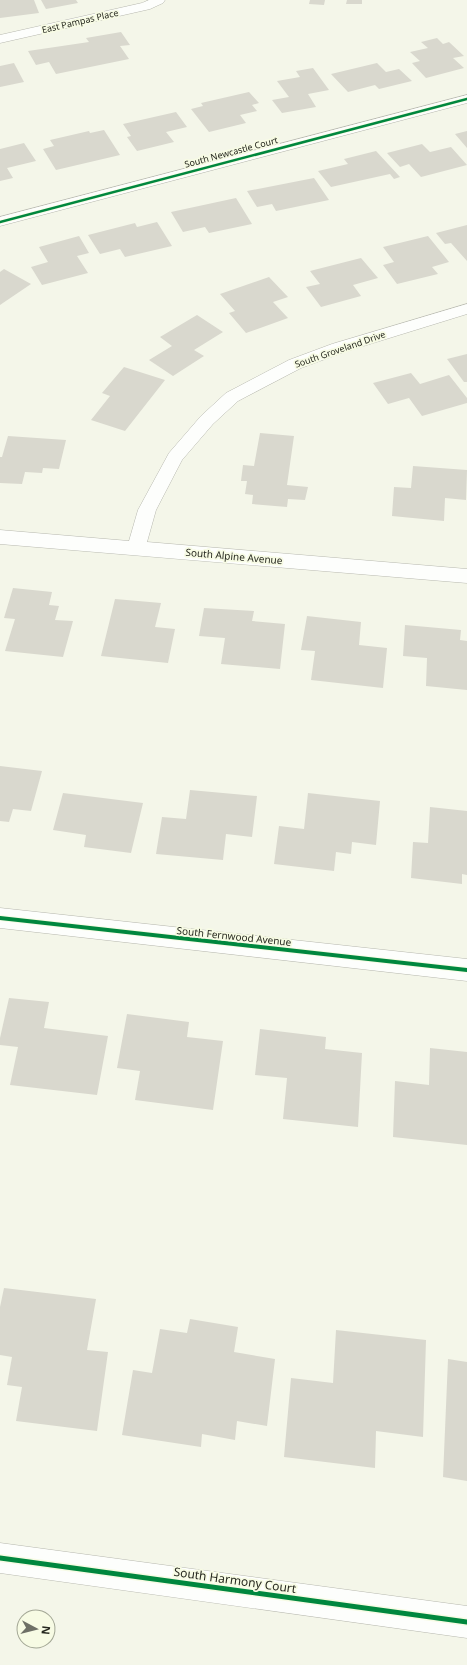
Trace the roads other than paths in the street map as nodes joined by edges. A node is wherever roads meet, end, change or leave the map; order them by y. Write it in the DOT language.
graph roads {
  1 [pos="159,0"];
  2 [pos="0,39"];
  3 [pos="467,99"];
  4 [pos="0,222"];
  5 [pos="467,309"];
  6 [pos="0,537"];
  7 [pos="136,548"];
  8 [pos="467,576"];
  9 [pos="0,918"];
  10 [pos="467,970"];
  11 [pos="0,1558"];
  12 [pos="467,1622"];
  1 -- 2 [label="street, East Pampas Place"];
  3 -- 4 [label="street, South Newcastle Court"];
  5 -- 7 [label="street, South Groveland Drive"];
  6 -- 7 [label="street, South Alpine Avenue"];
  7 -- 8 [label="street, South Alpine Avenue"];
  9 -- 10 [label="street, South Fernwood Avenue"];
  11 -- 12 [label="street, South Harmony Court"];
}
